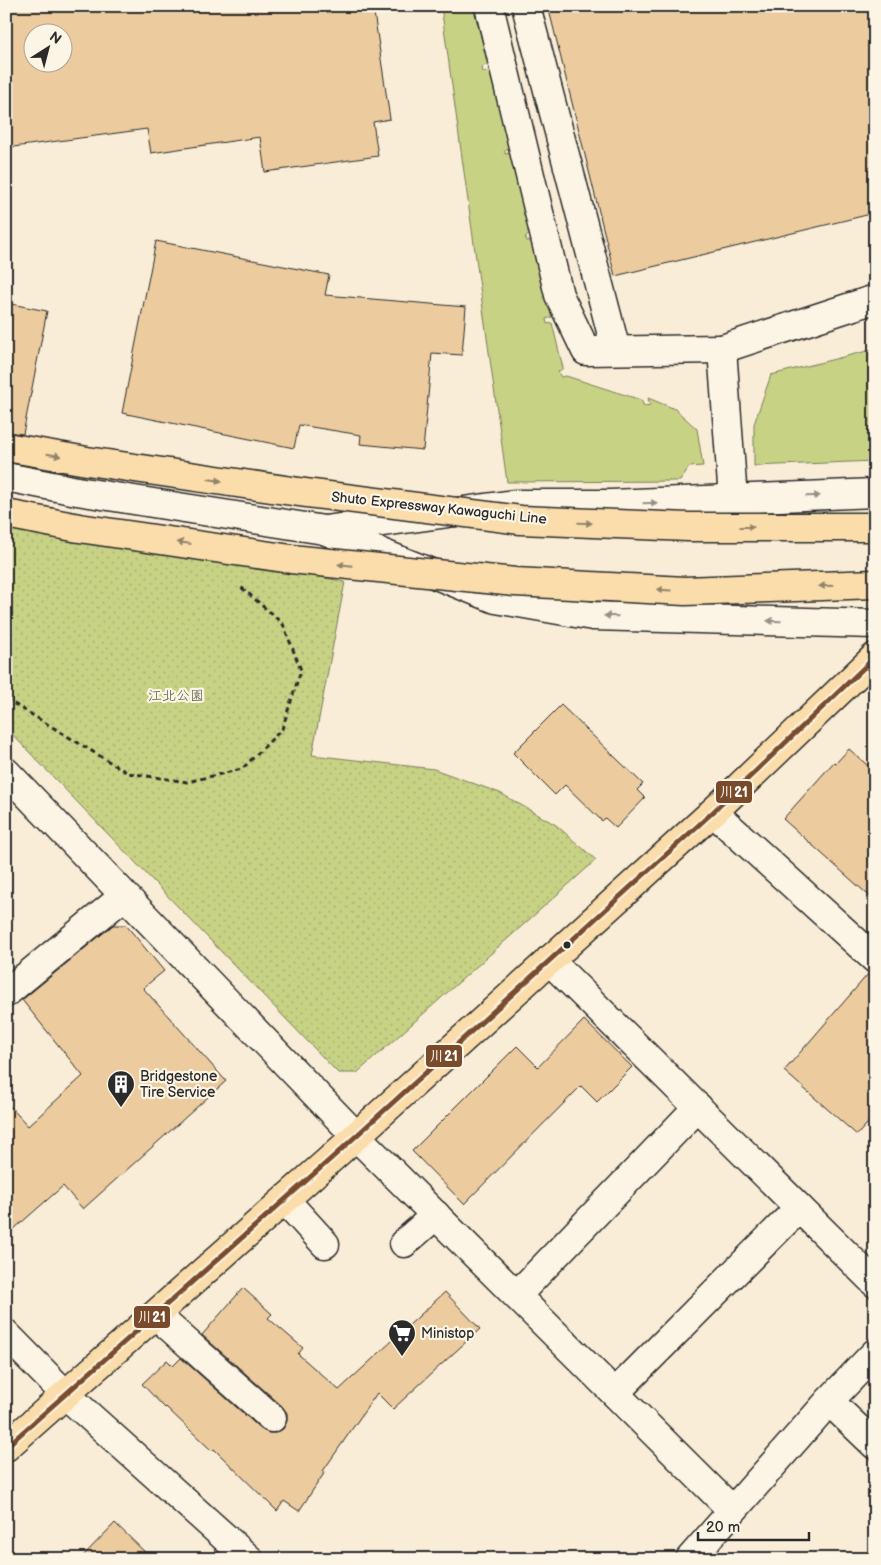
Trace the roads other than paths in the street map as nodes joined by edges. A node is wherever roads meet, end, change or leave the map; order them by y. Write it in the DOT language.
graph roads {
  1 [pos="489,6"];
  2 [pos="526,6"];
  3 [pos="875,299"];
  4 [pos="722,348"];
  5 [pos="616,350"];
  6 [pos="6,446"];
  7 [pos="6,477"];
  8 [pos="875,493"];
  9 [pos="733,499"];
  10 [pos="6,514"];
  11 [pos="875,527"];
  12 [pos="324,530"];
  13 [pos="875,584"];
  14 [pos="875,624"];
  15 [pos="875,657"];
  16 [pos="6,772"];
  17 [pos="713,812"];
  18 [pos="124,896"];
  19 [pos="875,959"];
  20 [pos="549,960"];
  21 [pos="6,993"];
  22 [pos="698,1107"];
  23 [pos="356,1136"];
  24 [pos="285,1200"];
  25 [pos="799,1208"];
  26 [pos="436,1215"];
  27 [pos="324,1244"];
  28 [pos="404,1244"];
  29 [pos="875,1283"];
  30 [pos="517,1295"];
  31 [pos="156,1315"];
  32 [pos="6,1334"];
  33 [pos="875,1353"];
  34 [pos="615,1393"];
  35 [pos="66,1395"];
  36 [pos="828,1402"];
  37 [pos="272,1418"];
  38 [pos="875,1445"];
  39 [pos="6,1447"];
  40 [pos="732,1510"];
  41 [pos="249,1559"];
  42 [pos="690,1559"];
  1 -- 5 [label="street"];
  2 -- 5 [label="street"];
  3 -- 4 [label="street"];
  4 -- 5 [label="street"];
  4 -- 9 [label="street"];
  6 -- 11 [label="main road, Shuto Expressway Kawaguchi Line, one-way, bridge"];
  7 -- 12 [label="street"];
  9 -- 8 [label="street, one-way"];
  12 -- 9 [label="street, one-way"];
  13 -- 10 [label="main road, one-way, bridge"];
  14 -- 12 [label="street, one-way"];
  15 -- 17 [label="main road"];
  16 -- 18 [label="street"];
  17 -- 19 [label="street"];
  17 -- 20 [label="main road"];
  18 -- 21 [label="street"];
  18 -- 23 [label="street"];
  20 -- 22 [label="street"];
  20 -- 23 [label="main road"];
  22 -- 25 [label="street"];
  22 -- 30 [label="street"];
  23 -- 24 [label="main road"];
  23 -- 26 [label="street"];
  24 -- 27 [label="street"];
  24 -- 31 [label="main road"];
  25 -- 29 [label="street"];
  25 -- 34 [label="street"];
  26 -- 28 [label="street"];
  26 -- 30 [label="street"];
  30 -- 34 [label="street"];
  31 -- 35 [label="main road"];
  31 -- 37 [label="street"];
  32 -- 35 [label="street"];
  33 -- 36 [label="street"];
  34 -- 40 [label="street"];
  35 -- 39 [label="main road"];
  35 -- 41 [label="street"];
  36 -- 38 [label="street"];
  36 -- 40 [label="street"];
  40 -- 42 [label="street"];
}
